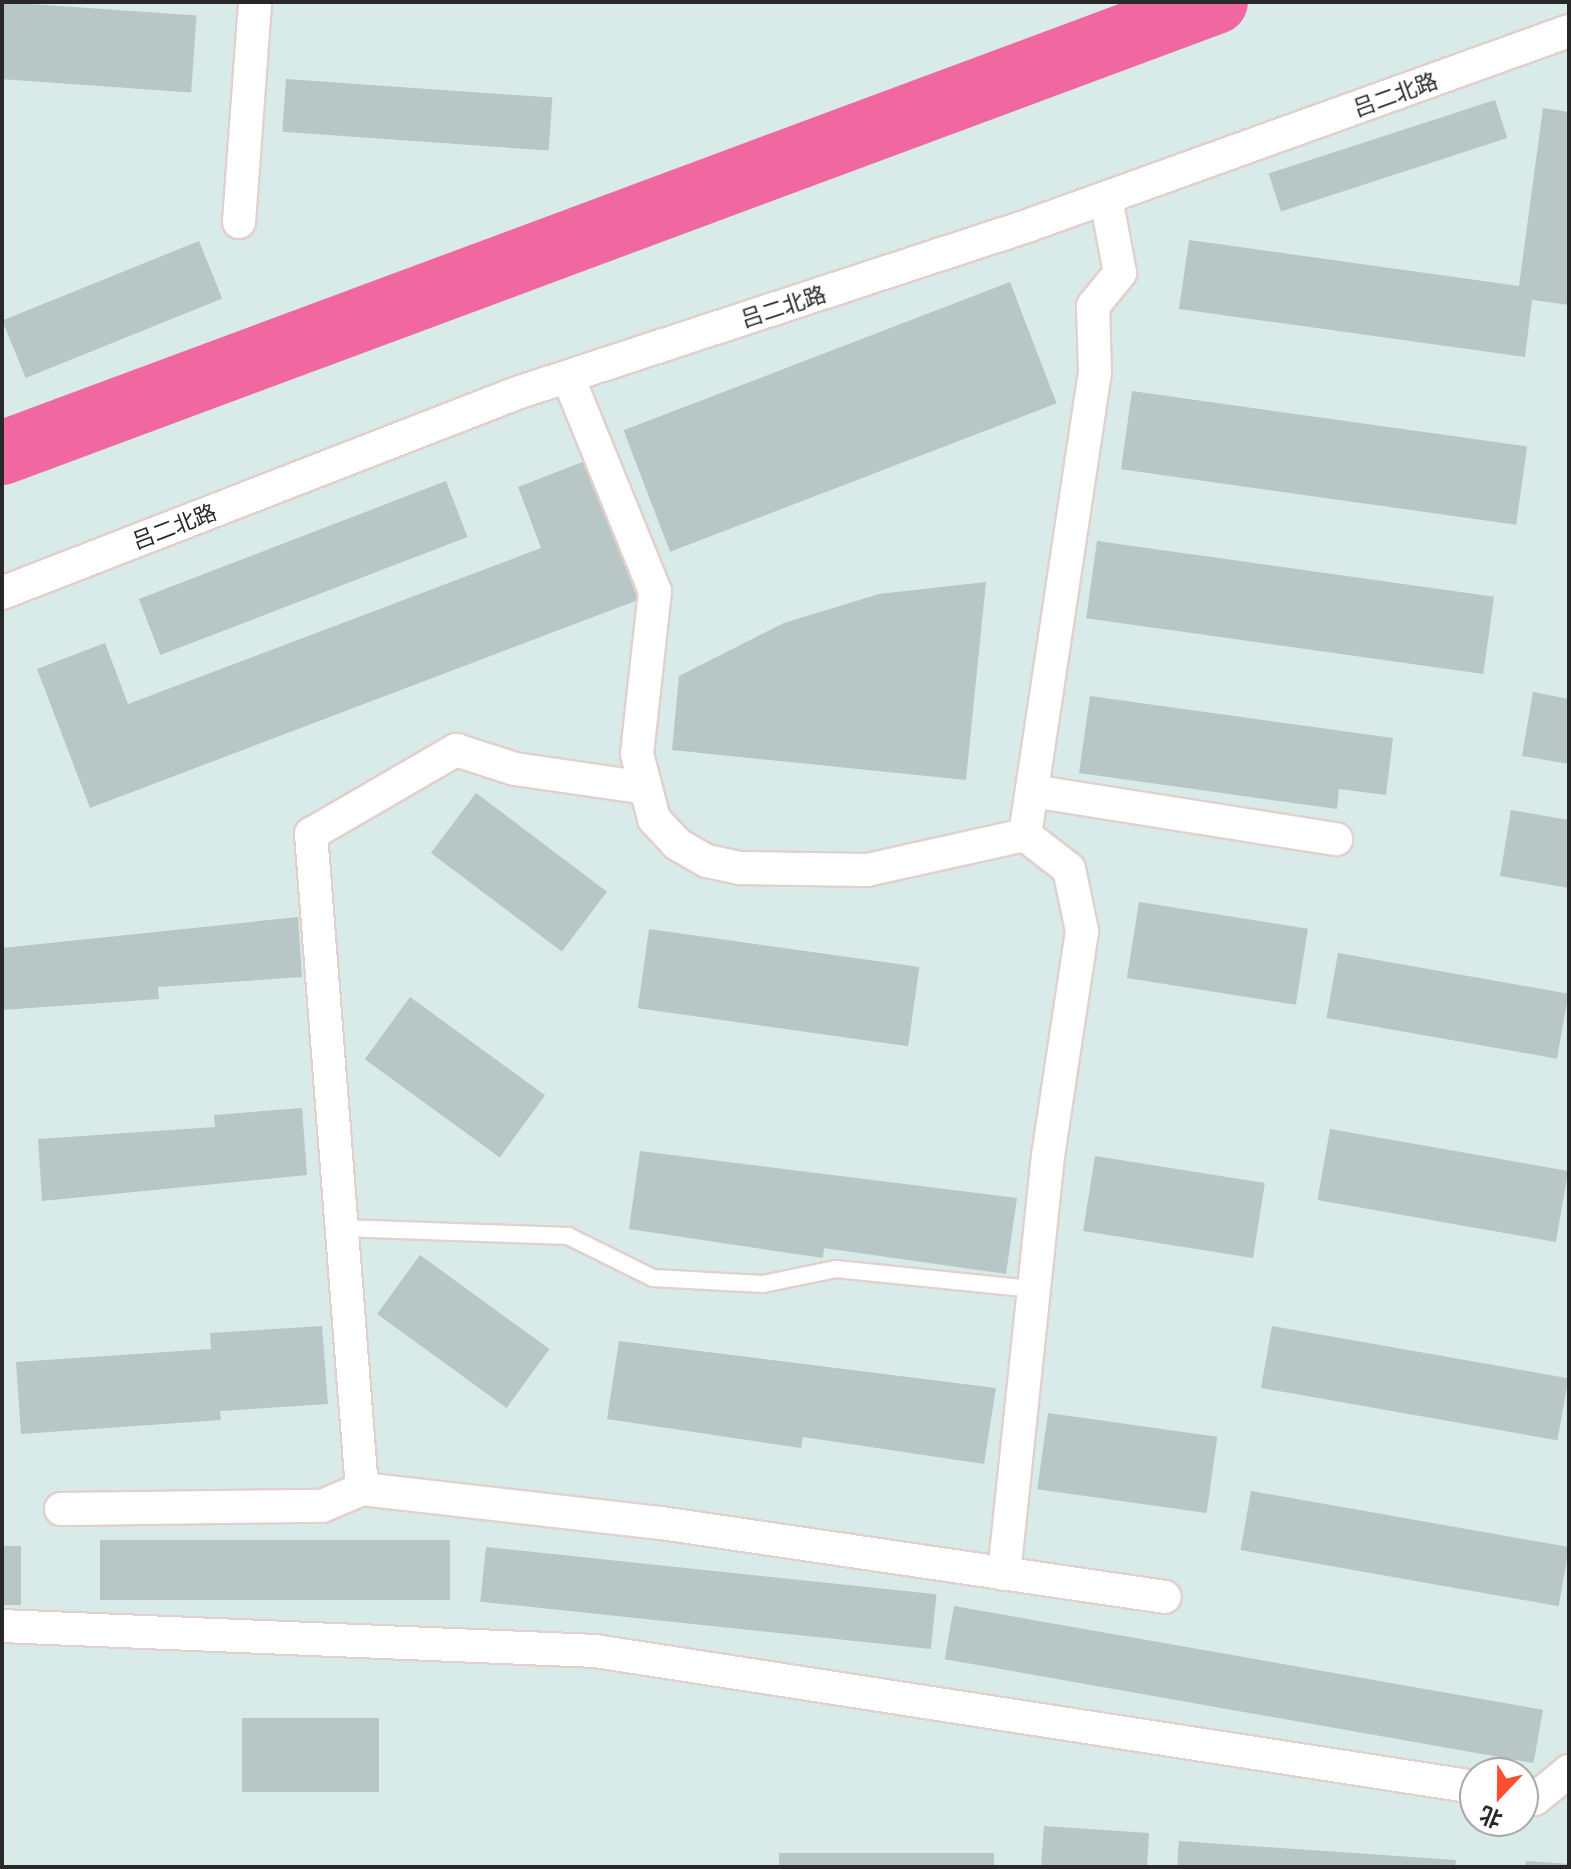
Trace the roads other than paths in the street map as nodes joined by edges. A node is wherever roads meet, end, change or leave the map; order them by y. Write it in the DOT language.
graph roads {
  1 [pos="255,2"];
  2 [pos="1569,31"];
  3 [pos="1106,198"];
  4 [pos="239,222"];
  5 [pos="568,377"];
  6 [pos="2,593"];
  7 [pos="640,787"];
  8 [pos="1032,791"];
  9 [pos="1025,835"];
  10 [pos="1336,839"];
  11 [pos="342,1228"];
  12 [pos="1034,1289"];
  13 [pos="362,1489"];
  14 [pos="61,1509"];
  15 [pos="1004,1574"];
  16 [pos="1165,1597"];
  17 [pos="2,1626"];
  18 [pos="1459,1785"];
  1 -- 4 [label="street"];
  2 -- 3 [label="street, 吕二北路"];
  3 -- 5 [label="street, 吕二北路"];
  3 -- 8 [label="street"];
  5 -- 6 [label="street, 吕二北路"];
  5 -- 7 [label="street"];
  7 -- 9 [label="street"];
  7 -- 11 [label="street"];
  8 -- 9 [label="street"];
  8 -- 10 [label="street"];
  9 -- 12 [label="street"];
  11 -- 12 [label="lane"];
  11 -- 13 [label="street"];
  12 -- 15 [label="street"];
  13 -- 14 [label="street"];
  13 -- 15 [label="street"];
  15 -- 16 [label="street"];
  17 -- 18 [label="street"];
}
